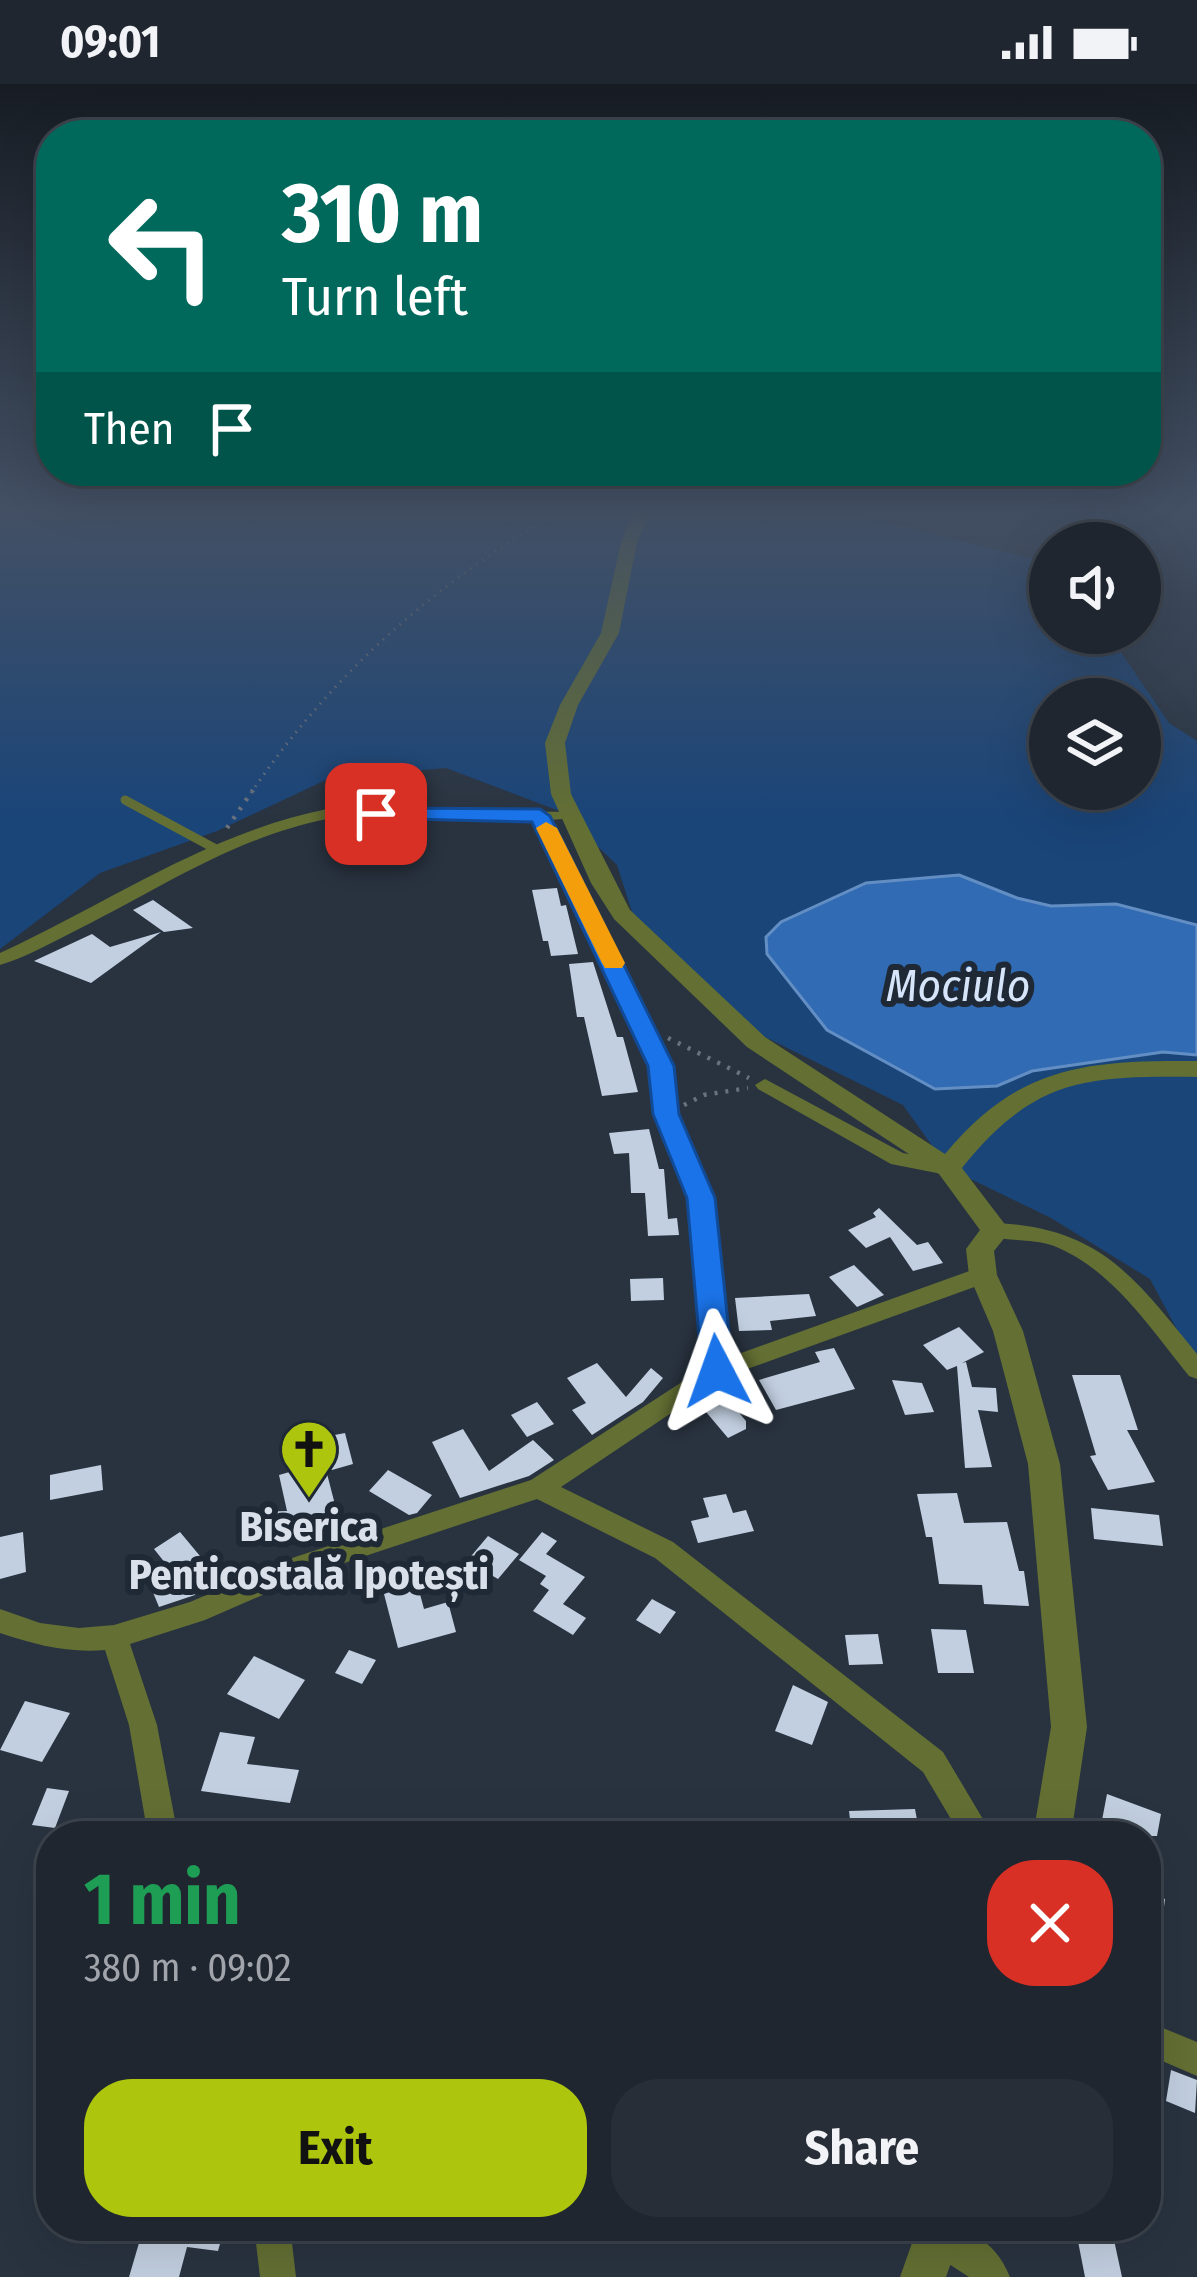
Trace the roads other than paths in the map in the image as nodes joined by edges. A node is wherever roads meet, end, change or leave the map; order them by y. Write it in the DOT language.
graph roads {
  1 [pos="614,616"];
  2 [pos="125,800"];
  3 [pos="568,814"];
  4 [pos="540,816"];
  5 [pos="214,848"];
  6 [pos="0,961"];
  7 [pos="1197,1070"];
  8 [pos="765,1085"];
  9 [pos="948,1168"];
  10 [pos="996,1231"];
  11 [pos="983,1276"];
  12 [pos="1197,1370"];
  13 [pos="717,1371"];
  14 [pos="538,1488"];
  15 [pos="0,1621"];
  16 [pos="114,1637"];
  17 [pos="160,1821"];
  18 [pos="969,1821"];
  19 [pos="1054,1821"];
  20 [pos="1161,2043"];
  21 [pos="1197,2059"];
  22 [pos="274,2241"];
  23 [pos="934,2246"];
  24 [pos="278,2277"];
  25 [pos="992,2277"];
  1 -- 3 [label="street"];
  2 -- 5 [label="lane"];
  3 -- 4 [label="street"];
  3 -- 9 [label="street"];
  4 -- 5 [label="street"];
  4 -- 13 [label="street"];
  5 -- 6 [label="street"];
  7 -- 9 [label="street"];
  8 -- 9 [label="street"];
  9 -- 10 [label="street"];
  10 -- 11 [label="street"];
  10 -- 12 [label="street"];
  11 -- 13 [label="street"];
  11 -- 19 [label="street"];
  13 -- 14 [label="street"];
  14 -- 16 [label="street"];
  14 -- 18 [label="street"];
  15 -- 16 [label="street"];
  16 -- 17 [label="street"];
  20 -- 21 [label="street"];
  22 -- 24 [label="street"];
  23 -- 25 [label="street"];
}
